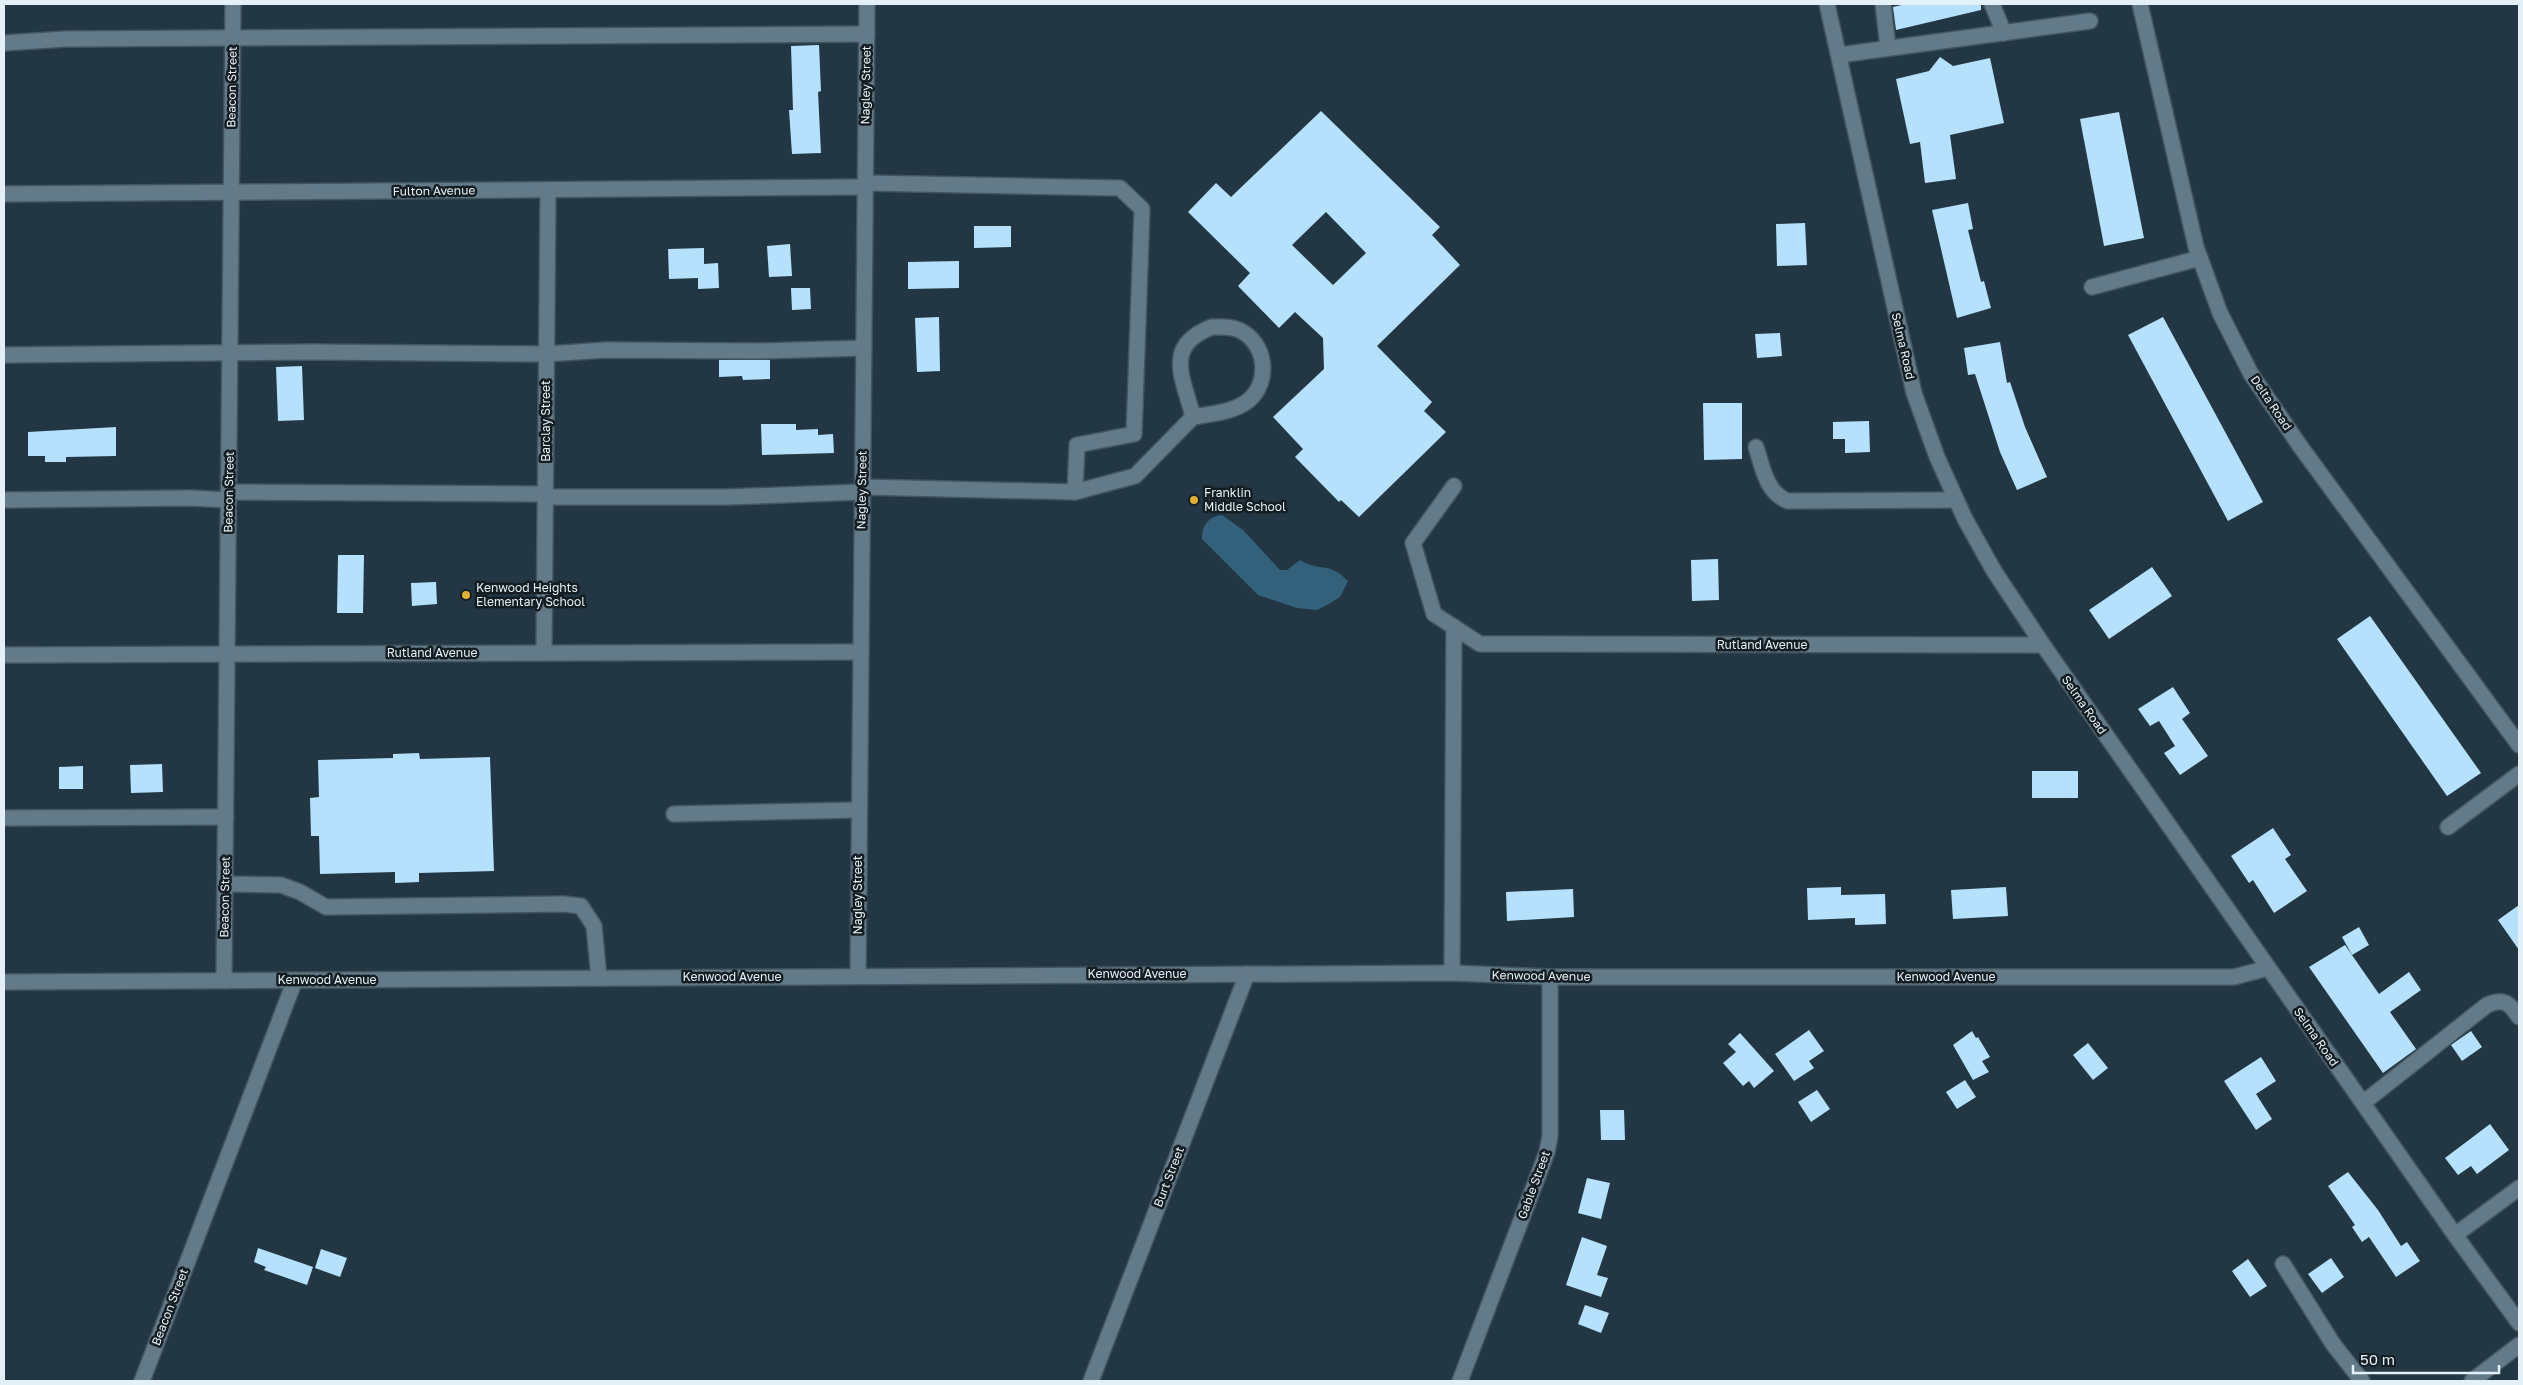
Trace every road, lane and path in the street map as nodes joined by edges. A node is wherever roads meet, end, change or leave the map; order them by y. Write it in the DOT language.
graph roads {
  1 [pos="233,4"];
  2 [pos="867,4"];
  3 [pos="1827,4"];
  4 [pos="1883,4"];
  5 [pos="1992,4"];
  6 [pos="2140,4"];
  7 [pos="2090,21"];
  8 [pos="2004,33"];
  9 [pos="867,34"];
  10 [pos="233,39"];
  11 [pos="4,43"];
  12 [pos="1888,48"];
  13 [pos="1838,55"];
  14 [pos="865,185"];
  15 [pos="548,190"];
  16 [pos="232,192"];
  17 [pos="4,194"];
  18 [pos="2200,258"];
  19 [pos="2092,287"];
  20 [pos="864,348"];
  21 [pos="230,352"];
  22 [pos="547,354"];
  23 [pos="4,355"];
  24 [pos="1194,417"];
  25 [pos="1756,447"];
  26 [pos="1454,486"];
  27 [pos="862,490"];
  28 [pos="1075,492"];
  29 [pos="546,495"];
  30 [pos="229,496"];
  31 [pos="4,500"];
  32 [pos="1956,500"];
  33 [pos="1454,627"];
  34 [pos="2043,645"];
  35 [pos="861,652"];
  36 [pos="544,653"];
  37 [pos="227,654"];
  38 [pos="4,655"];
  39 [pos="2519,745"];
  40 [pos="2519,774"];
  41 [pos="859,810"];
  42 [pos="674,814"];
  43 [pos="226,817"];
  44 [pos="4,818"];
  45 [pos="2448,827"];
  46 [pos="225,884"];
  47 [pos="2268,968"];
  48 [pos="1452,973"];
  49 [pos="1248,974"];
  50 [pos="858,976"];
  51 [pos="1550,977"];
  52 [pos="599,978"];
  53 [pos="295,980"];
  54 [pos="224,981"];
  55 [pos="4,982"];
  56 [pos="2519,1017"];
  57 [pos="2363,1103"];
  58 [pos="2519,1188"];
  59 [pos="2455,1235"];
  60 [pos="2283,1264"];
  61 [pos="2519,1323"];
  62 [pos="2519,1345"];
  63 [pos="142,1381"];
  64 [pos="1091,1381"];
  65 [pos="1460,1381"];
  66 [pos="2362,1381"];
  67 [pos="2472,1381"];
  1 -- 10 [label="street, Beacon Street"];
  2 -- 9 [label="street, Nagley Street"];
  3 -- 13 [label="street, Selma Road"];
  4 -- 12 [label="street"];
  5 -- 8 [label="street"];
  6 -- 18 [label="street, Delta Road"];
  7 -- 8 [label="street"];
  8 -- 12 [label="street"];
  9 -- 10 [label="street"];
  9 -- 14 [label="street, Nagley Street"];
  10 -- 11 [label="street"];
  10 -- 16 [label="street, Beacon Street"];
  12 -- 13 [label="street"];
  13 -- 32 [label="street, Selma Road"];
  14 -- 15 [label="street, Fulton Avenue"];
  14 -- 20 [label="street, Nagley Street"];
  14 -- 28 [label="street, Fulton Avenue"];
  15 -- 16 [label="street, Fulton Avenue"];
  15 -- 22 [label="street, Barclay Street"];
  16 -- 17 [label="street, Fulton Avenue"];
  16 -- 21 [label="street, Beacon Street"];
  18 -- 19 [label="street"];
  18 -- 39 [label="street, Delta Road"];
  20 -- 22 [label="street"];
  20 -- 27 [label="street, Nagley Street"];
  21 -- 22 [label="street"];
  21 -- 23 [label="street"];
  21 -- 30 [label="street, Beacon Street"];
  22 -- 29 [label="street, Barclay Street"];
  24 -- 24 [label="street"];
  24 -- 28 [label="street"];
  25 -- 32 [label="street"];
  26 -- 33 [label="street"];
  27 -- 28 [label="street"];
  27 -- 29 [label="street"];
  27 -- 35 [label="street, Nagley Street"];
  29 -- 30 [label="street"];
  29 -- 36 [label="street, Barclay Street"];
  30 -- 31 [label="street"];
  30 -- 37 [label="street, Beacon Street"];
  32 -- 34 [label="street, Selma Road"];
  33 -- 34 [label="street, Rutland Avenue"];
  33 -- 48 [label="street"];
  34 -- 47 [label="street, Selma Road"];
  35 -- 36 [label="street, Rutland Avenue"];
  35 -- 41 [label="street, Nagley Street"];
  36 -- 37 [label="street, Rutland Avenue"];
  37 -- 38 [label="street, Rutland Avenue"];
  37 -- 43 [label="street, Beacon Street"];
  40 -- 45 [label="street"];
  41 -- 42 [label="street"];
  41 -- 50 [label="street, Nagley Street"];
  43 -- 44 [label="street"];
  43 -- 46 [label="street, Beacon Street"];
  46 -- 52 [label="street"];
  46 -- 54 [label="street, Beacon Street"];
  47 -- 51 [label="street, Kenwood Avenue"];
  47 -- 57 [label="street, Selma Road"];
  48 -- 49 [label="street, Kenwood Avenue"];
  48 -- 51 [label="street, Kenwood Avenue"];
  49 -- 50 [label="street, Kenwood Avenue"];
  49 -- 64 [label="street, Burt Street"];
  50 -- 52 [label="street, Kenwood Avenue"];
  51 -- 65 [label="street, Gable Street"];
  52 -- 53 [label="street, Kenwood Avenue"];
  53 -- 54 [label="street, Kenwood Avenue"];
  53 -- 63 [label="street, Beacon Street"];
  54 -- 55 [label="street, Kenwood Avenue"];
  56 -- 57 [label="street"];
  57 -- 59 [label="street, Selma Road"];
  58 -- 59 [label="street"];
  59 -- 61 [label="street, Selma Road"];
  60 -- 66 [label="street"];
  62 -- 67 [label="street"];
}
